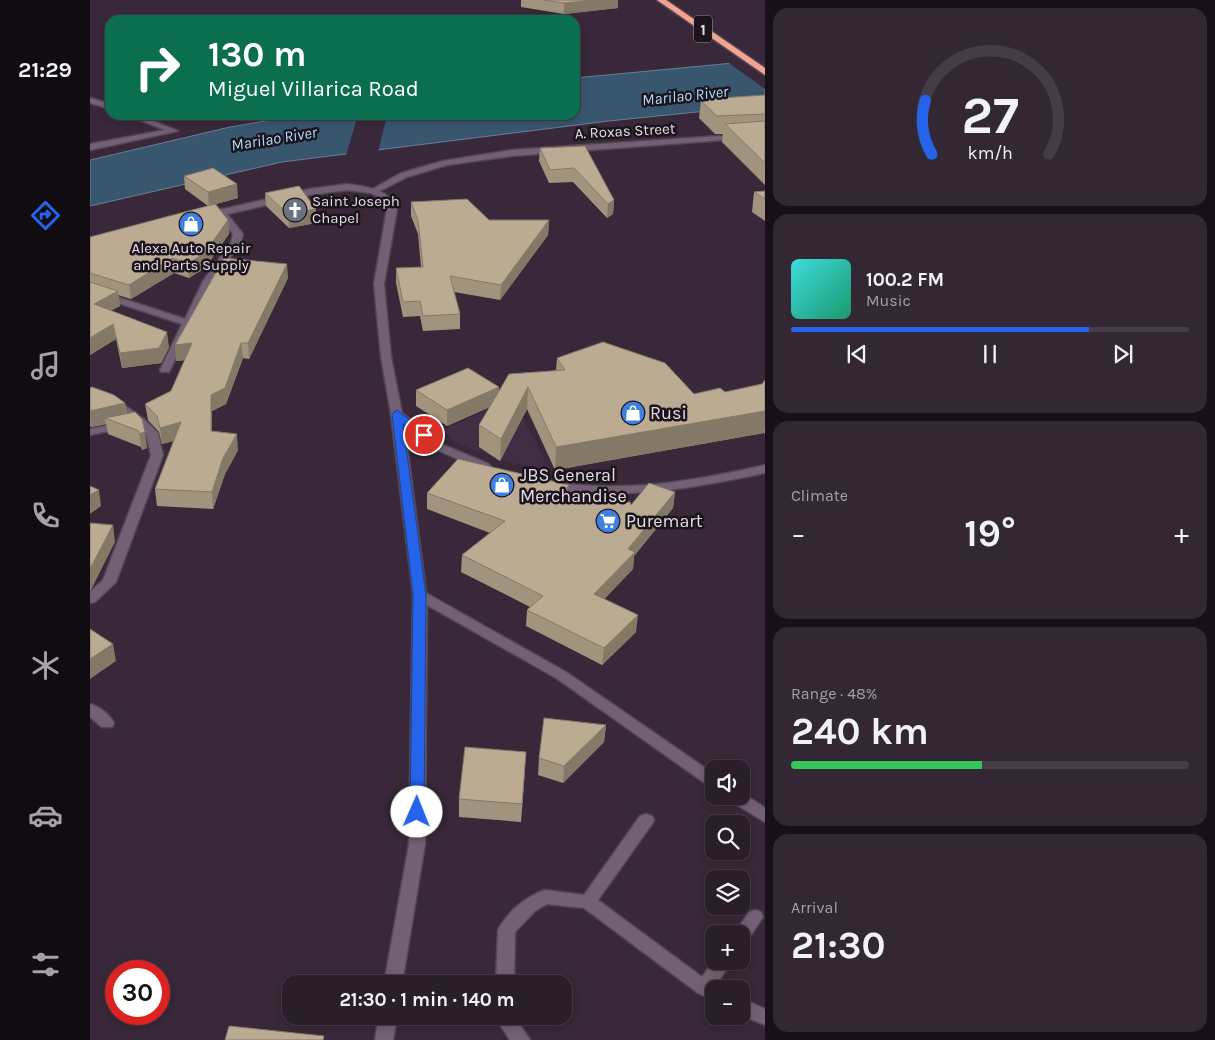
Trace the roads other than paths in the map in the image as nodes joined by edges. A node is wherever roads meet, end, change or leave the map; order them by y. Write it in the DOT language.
graph roads {
  1 [pos="661,0"];
  2 [pos="765,72"];
  3 [pos="90,100"];
  4 [pos="105,105"];
  5 [pos="144,120"];
  6 [pos="765,135"];
  7 [pos="90,147"];
  8 [pos="373,191"];
  9 [pos="221,212"];
  10 [pos="193,219"];
  11 [pos="90,291"];
  12 [pos="188,323"];
  13 [pos="165,370"];
  14 [pos="90,393"];
  15 [pos="397,414"];
  16 [pos="141,422"];
  17 [pos="90,432"];
  18 [pos="765,469"];
  19 [pos="493,470"];
  20 [pos="539,483"];
  21 [pos="420,595"];
  22 [pos="90,599"];
  23 [pos="90,709"];
  24 [pos="107,723"];
  25 [pos="705,776"];
  26 [pos="748,805"];
  27 [pos="765,816"];
  28 [pos="646,820"];
  29 [pos="588,902"];
  30 [pos="755,917"];
  31 [pos="749,925"];
  32 [pos="395,975"];
  33 [pos="504,975"];
  34 [pos="705,988"];
  35 [pos="750,1010"];
  36 [pos="765,1017"];
  37 [pos="386,1025"];
  38 [pos="510,1025"];
  39 [pos="384,1040"];
  40 [pos="521,1040"];
  1 -- 2 [label="highway, 1"];
  3 -- 4 [label="street"];
  5 -- 7 [label="street"];
  6 -- 8 [label="street, A. Roxas Street"];
  8 -- 9 [label="street"];
  8 -- 15 [label="street"];
  9 -- 10 [label="street"];
  9 -- 12 [label="street"];
  11 -- 12 [label="street"];
  12 -- 13 [label="street"];
  14 -- 16 [label="street"];
  15 -- 19 [label="street"];
  15 -- 21 [label="street"];
  16 -- 17 [label="street"];
  16 -- 22 [label="street"];
  18 -- 20 [label="street"];
  21 -- 25 [label="street"];
  21 -- 32 [label="street"];
  23 -- 24 [label="street"];
  26 -- 27 [label="street"];
  28 -- 29 [label="street"];
  29 -- 33 [label="street"];
  29 -- 34 [label="street"];
  30 -- 31 [label="street"];
  35 -- 36 [label="street"];
  37 -- 39 [label="street"];
  38 -- 40 [label="street"];
}
